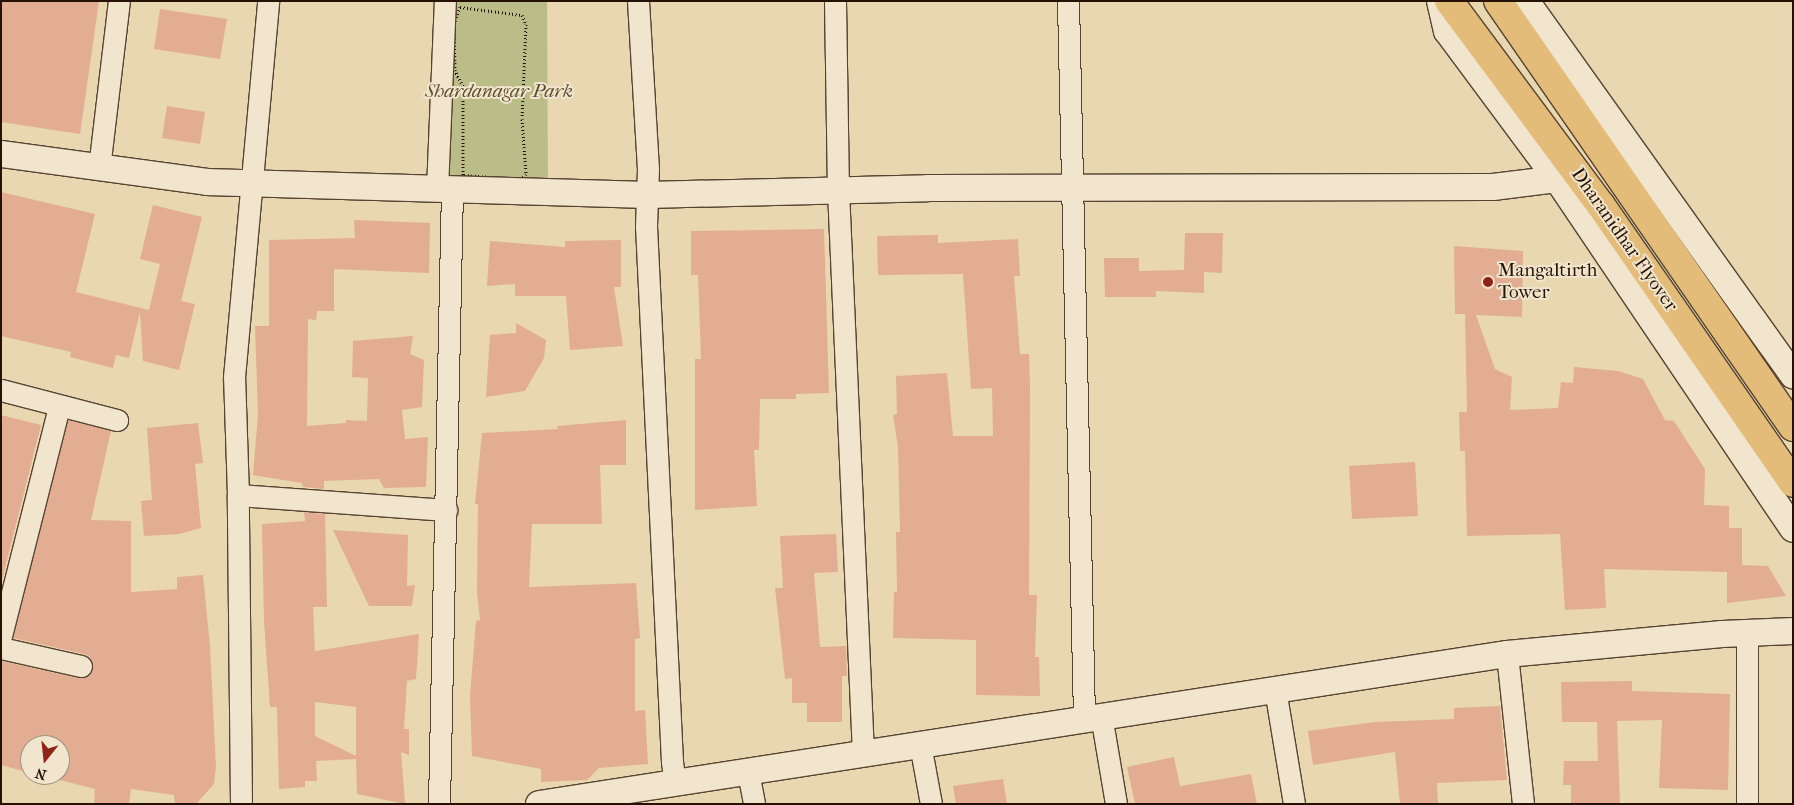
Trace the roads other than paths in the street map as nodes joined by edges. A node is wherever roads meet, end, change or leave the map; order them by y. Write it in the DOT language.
graph roads {
  1 [pos="119,1"];
  2 [pos="268,1"];
  3 [pos="445,1"];
  4 [pos="638,1"];
  5 [pos="834,1"];
  6 [pos="1068,1"];
  7 [pos="1440,1"];
  8 [pos="1449,1"];
  9 [pos="1508,2"];
  10 [pos="1,154"];
  11 [pos="99,168"];
  12 [pos="1557,179"];
  13 [pos="251,184"];
  14 [pos="451,185"];
  15 [pos="1071,188"];
  16 [pos="838,190"];
  17 [pos="648,195"];
  18 [pos="1793,376"];
  19 [pos="1,390"];
  20 [pos="60,406"];
  21 [pos="117,420"];
  22 [pos="1793,427"];
  23 [pos="1793,483"];
  24 [pos="238,494"];
  25 [pos="446,510"];
  26 [pos="1793,529"];
  27 [pos="1793,631"];
  28 [pos="1747,633"];
  29 [pos="1,636"];
  30 [pos="1,648"];
  31 [pos="1507,654"];
  32 [pos="81,666"];
  33 [pos="1275,689"];
  34 [pos="1093,716"];
  35 [pos="920,744"];
  36 [pos="862,754"];
  37 [pos="748,772"];
  38 [pos="675,784"];
  39 [pos="556,802"];
  40 [pos="241,804"];
  41 [pos="439,804"];
  42 [pos="754,804"];
  43 [pos="931,804"];
  44 [pos="1116,804"];
  45 [pos="1294,804"];
  46 [pos="1523,804"];
  47 [pos="1747,804"];
  1 -- 11 [label="street"];
  2 -- 13 [label="street"];
  3 -- 14 [label="street"];
  4 -- 17 [label="street"];
  5 -- 16 [label="street"];
  6 -- 15 [label="street"];
  7 -- 12 [label="street"];
  8 -- 23 [label="main road, Dharanidhar Flyover"];
  9 -- 18 [label="street"];
  9 -- 22 [label="main road, Dharanidhar Flyover"];
  10 -- 11 [label="street"];
  11 -- 13 [label="street"];
  12 -- 15 [label="street"];
  12 -- 26 [label="street"];
  13 -- 14 [label="street"];
  13 -- 24 [label="street"];
  14 -- 17 [label="street"];
  14 -- 25 [label="street"];
  15 -- 16 [label="street"];
  15 -- 34 [label="street"];
  16 -- 17 [label="street"];
  16 -- 36 [label="street"];
  17 -- 38 [label="street"];
  19 -- 20 [label="street"];
  20 -- 21 [label="street"];
  20 -- 29 [label="street"];
  24 -- 25 [label="street"];
  24 -- 40 [label="street"];
  25 -- 41 [label="street"];
  27 -- 28 [label="street"];
  28 -- 31 [label="street"];
  28 -- 47 [label="street"];
  30 -- 32 [label="street"];
  31 -- 33 [label="street"];
  31 -- 46 [label="street"];
  33 -- 34 [label="street"];
  33 -- 45 [label="street"];
  34 -- 35 [label="street"];
  34 -- 44 [label="street"];
  35 -- 36 [label="street"];
  35 -- 43 [label="street"];
  36 -- 37 [label="street"];
  37 -- 38 [label="street"];
  37 -- 42 [label="street"];
  38 -- 39 [label="street"];
}
